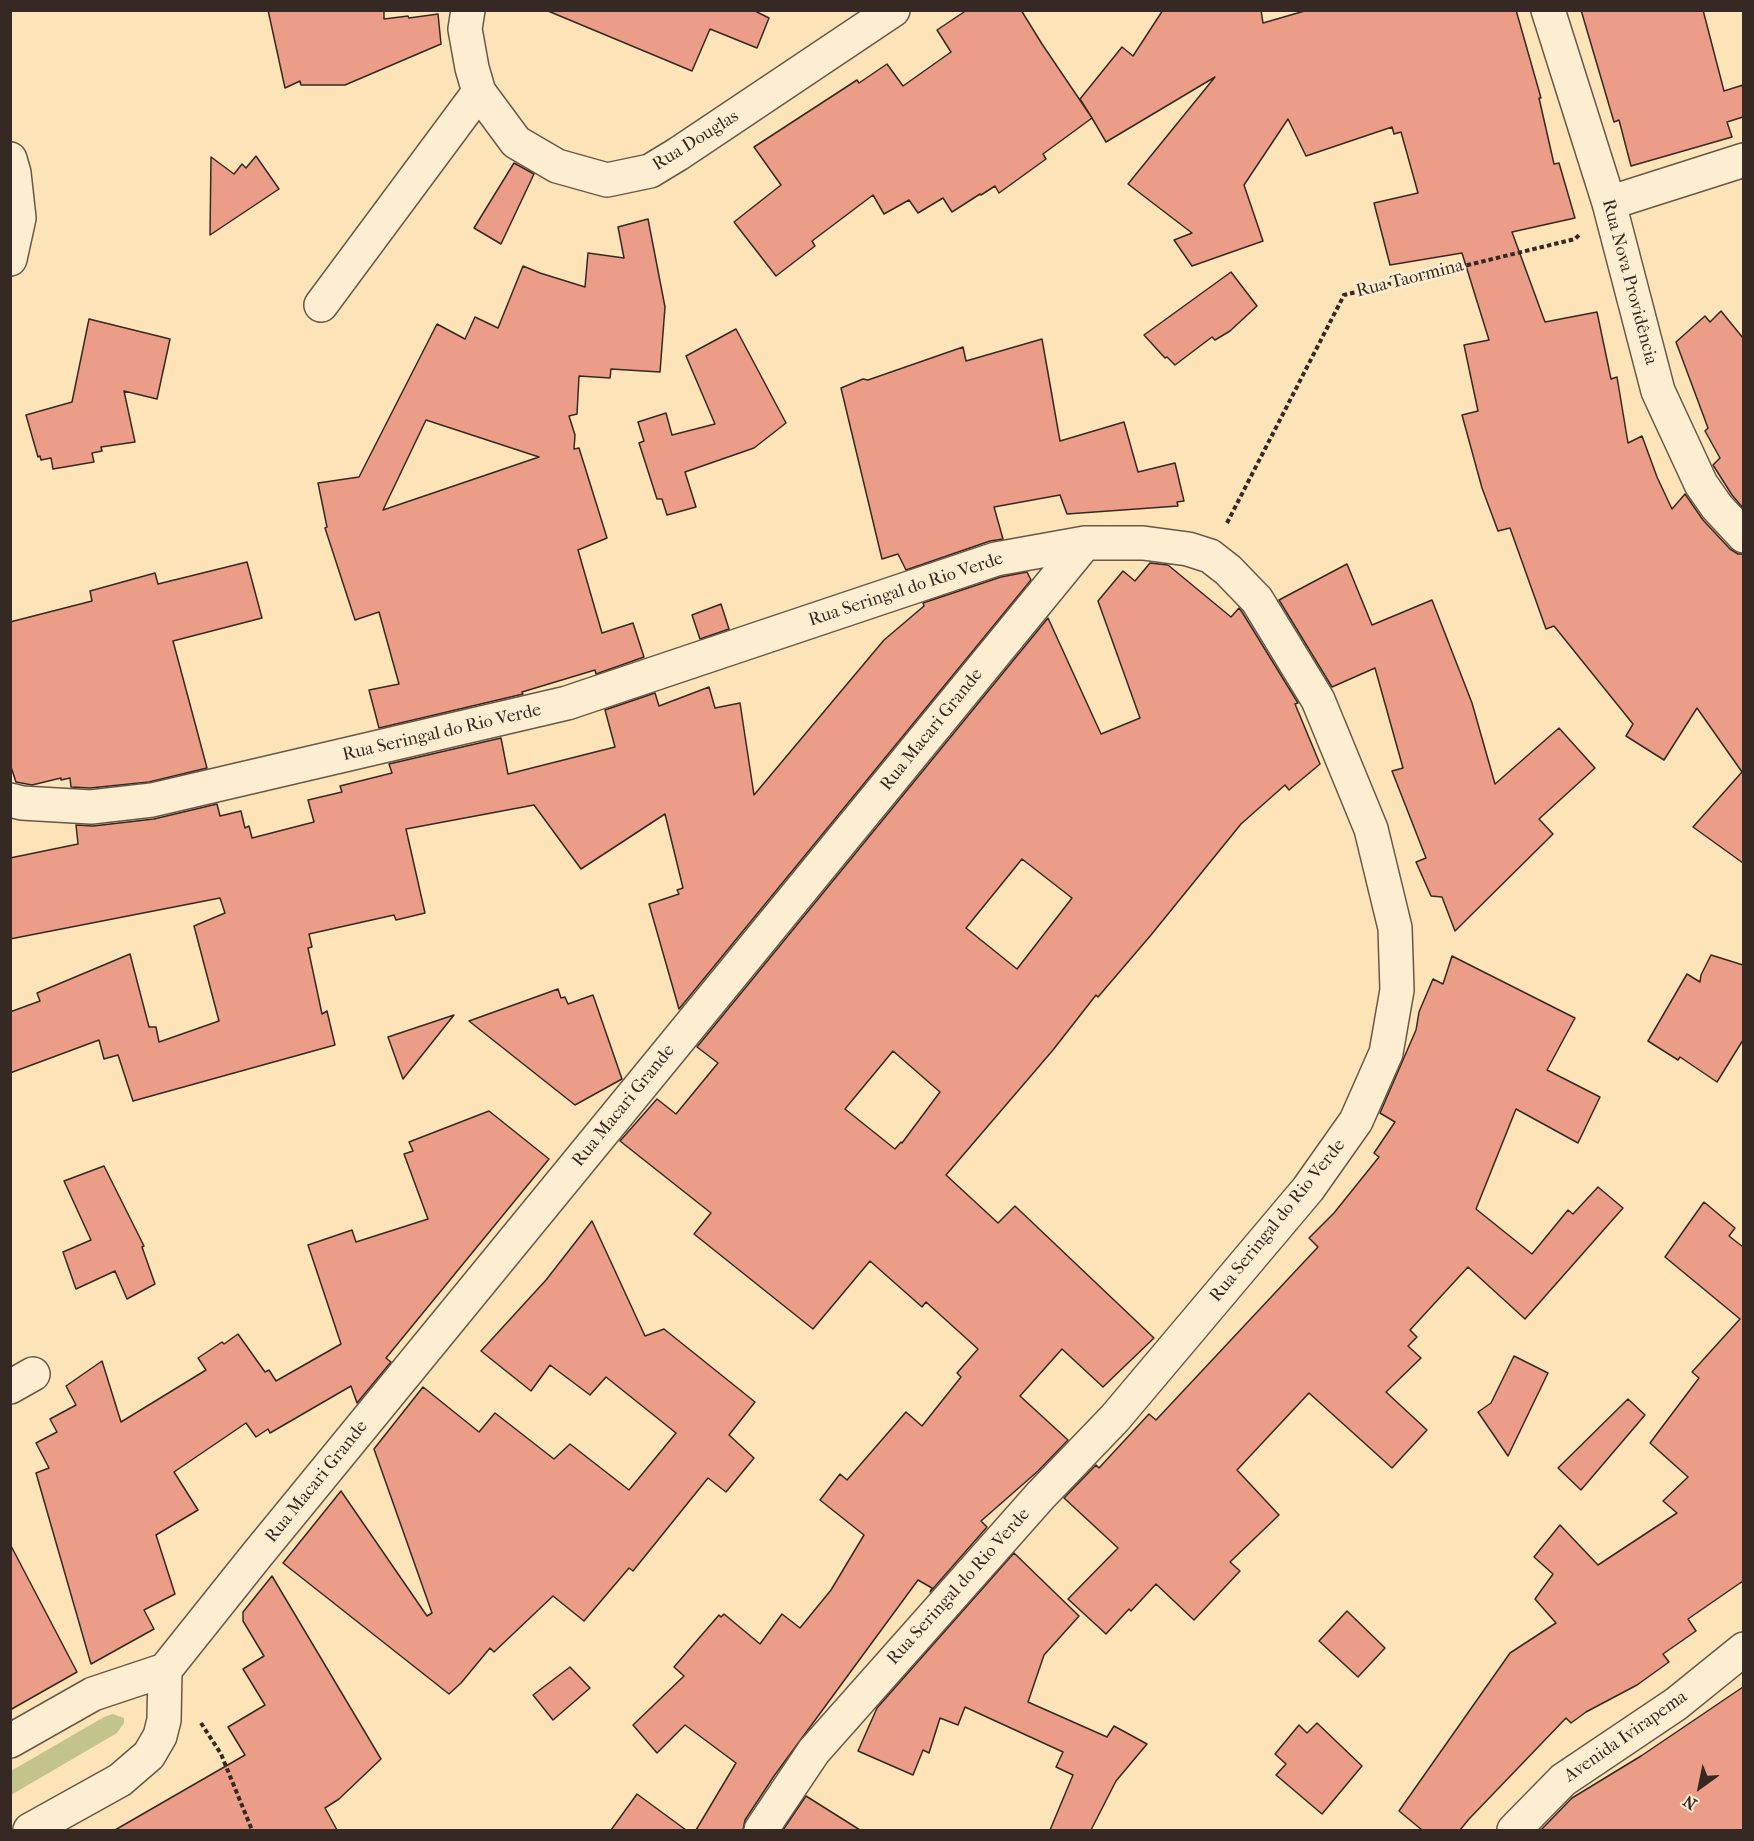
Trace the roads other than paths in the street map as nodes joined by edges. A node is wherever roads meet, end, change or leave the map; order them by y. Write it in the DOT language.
graph roads {
  1 [pos="468,10"];
  2 [pos="893,10"];
  3 [pos="1548,10"];
  4 [pos="479,92"];
  5 [pos="10,159"];
  6 [pos="1743,160"];
  7 [pos="1609,203"];
  8 [pos="10,259"];
  9 [pos="321,305"];
  10 [pos="1743,536"];
  11 [pos="1084,543"];
  12 [pos="10,800"];
  13 [pos="1743,1649"];
  14 [pos="165,1670"];
  15 [pos="10,1742"];
  16 [pos="30,1830"];
  17 [pos="761,1830"];
  18 [pos="1514,1830"];
  1 -- 4 [label="street, Rua Douglas"];
  2 -- 4 [label="street, Rua Douglas"];
  3 -- 7 [label="street, Rua Nova Providência"];
  4 -- 9 [label="street"];
  5 -- 8 [label="street"];
  6 -- 7 [label="street"];
  7 -- 10 [label="street, Rua Nova Providência"];
  11 -- 12 [label="street, Rua Seringal do Rio Verde"];
  11 -- 14 [label="street, Rua Macari Grande"];
  11 -- 17 [label="street, Rua Seringal do Rio Verde"];
  13 -- 18 [label="street, Avenida Ivirapema"];
  14 -- 15 [label="street"];
  14 -- 16 [label="street"];
}
